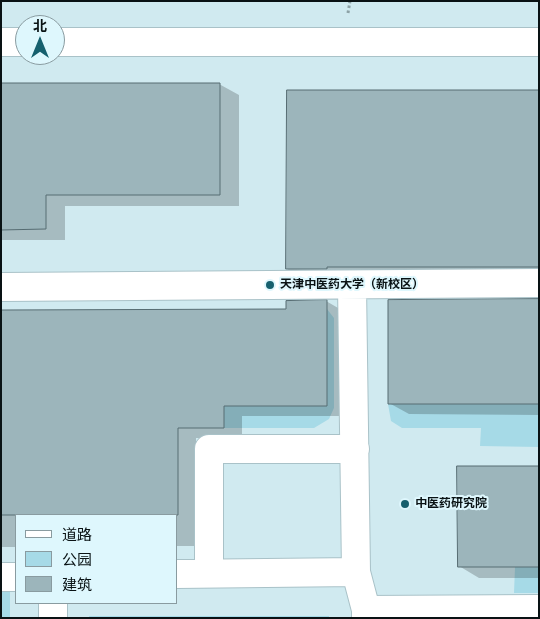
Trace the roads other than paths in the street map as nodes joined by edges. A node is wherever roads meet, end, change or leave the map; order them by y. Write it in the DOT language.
graph roads {
  1 [pos="1,42"];
  2 [pos="15,42"];
  3 [pos="65,42"];
  4 [pos="539,42"];
  5 [pos="539,283"];
  6 [pos="352,285"];
  7 [pos="1,287"];
  8 [pos="355,449"];
  9 [pos="356,572"];
  10 [pos="209,573"];
  11 [pos="178,574"];
  12 [pos="1,577"];
  13 [pos="15,577"];
  14 [pos="53,604"];
  15 [pos="539,609"];
  16 [pos="366,614"];
  17 [pos="53,618"];
  1 -- 2 [label="lane"];
  3 -- 4 [label="lane"];
  5 -- 6 [label="lane"];
  6 -- 7 [label="lane"];
  6 -- 8 [label="lane"];
  8 -- 9 [label="lane"];
  8 -- 10 [label="lane"];
  9 -- 10 [label="lane"];
  9 -- 16 [label="lane"];
  10 -- 11 [label="lane"];
  12 -- 13 [label="lane"];
  14 -- 17 [label="lane"];
  15 -- 16 [label="lane"];
}
